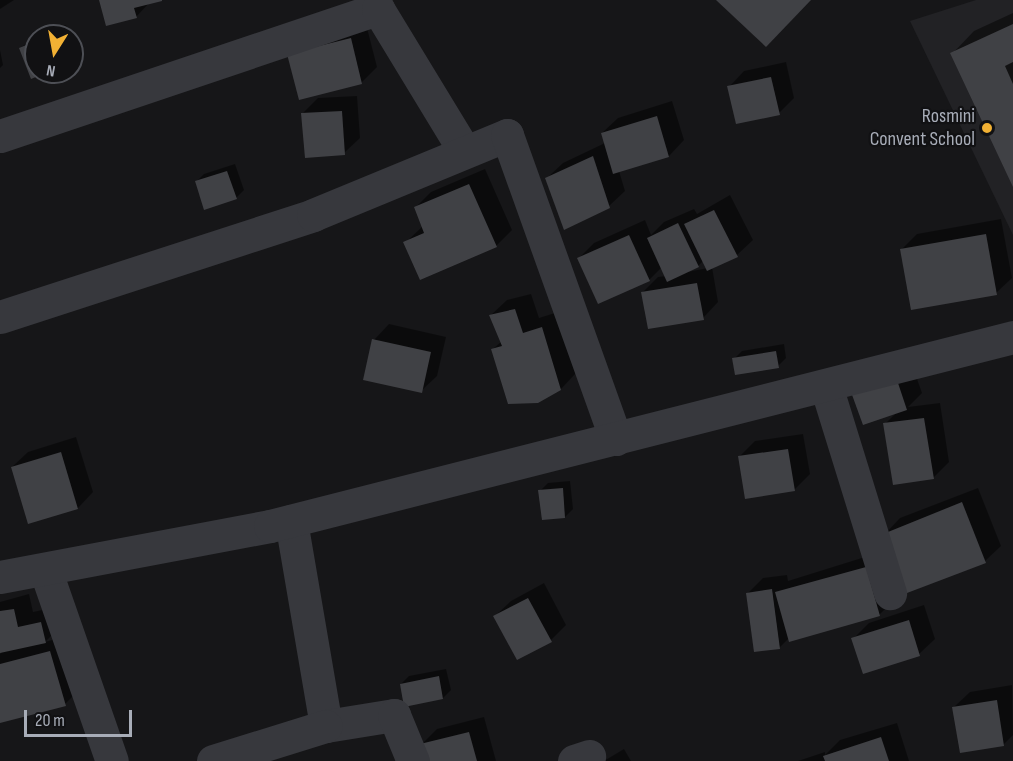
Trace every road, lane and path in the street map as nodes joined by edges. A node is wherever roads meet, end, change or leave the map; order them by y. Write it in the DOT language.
graph roads {
  1 [pos="0,136"];
  2 [pos="465,152"];
  3 [pos="0,317"];
  4 [pos="1013,337"];
  5 [pos="826,386"];
  6 [pos="616,439"];
  7 [pos="291,521"];
  8 [pos="45,568"];
  9 [pos="0,577"];
  10 [pos="890,593"];
  11 [pos="326,726"];
  12 [pos="112,761"];
  13 [pos="213,761"];
  14 [pos="413,761"];
  1 -- 2 [label="street"];
  2 -- 3 [label="street"];
  2 -- 6 [label="street"];
  4 -- 5 [label="street"];
  5 -- 6 [label="street"];
  5 -- 10 [label="street"];
  6 -- 7 [label="street"];
  7 -- 8 [label="street"];
  7 -- 11 [label="street"];
  8 -- 9 [label="street"];
  8 -- 12 [label="street"];
  11 -- 13 [label="street"];
  11 -- 14 [label="street"];
}
